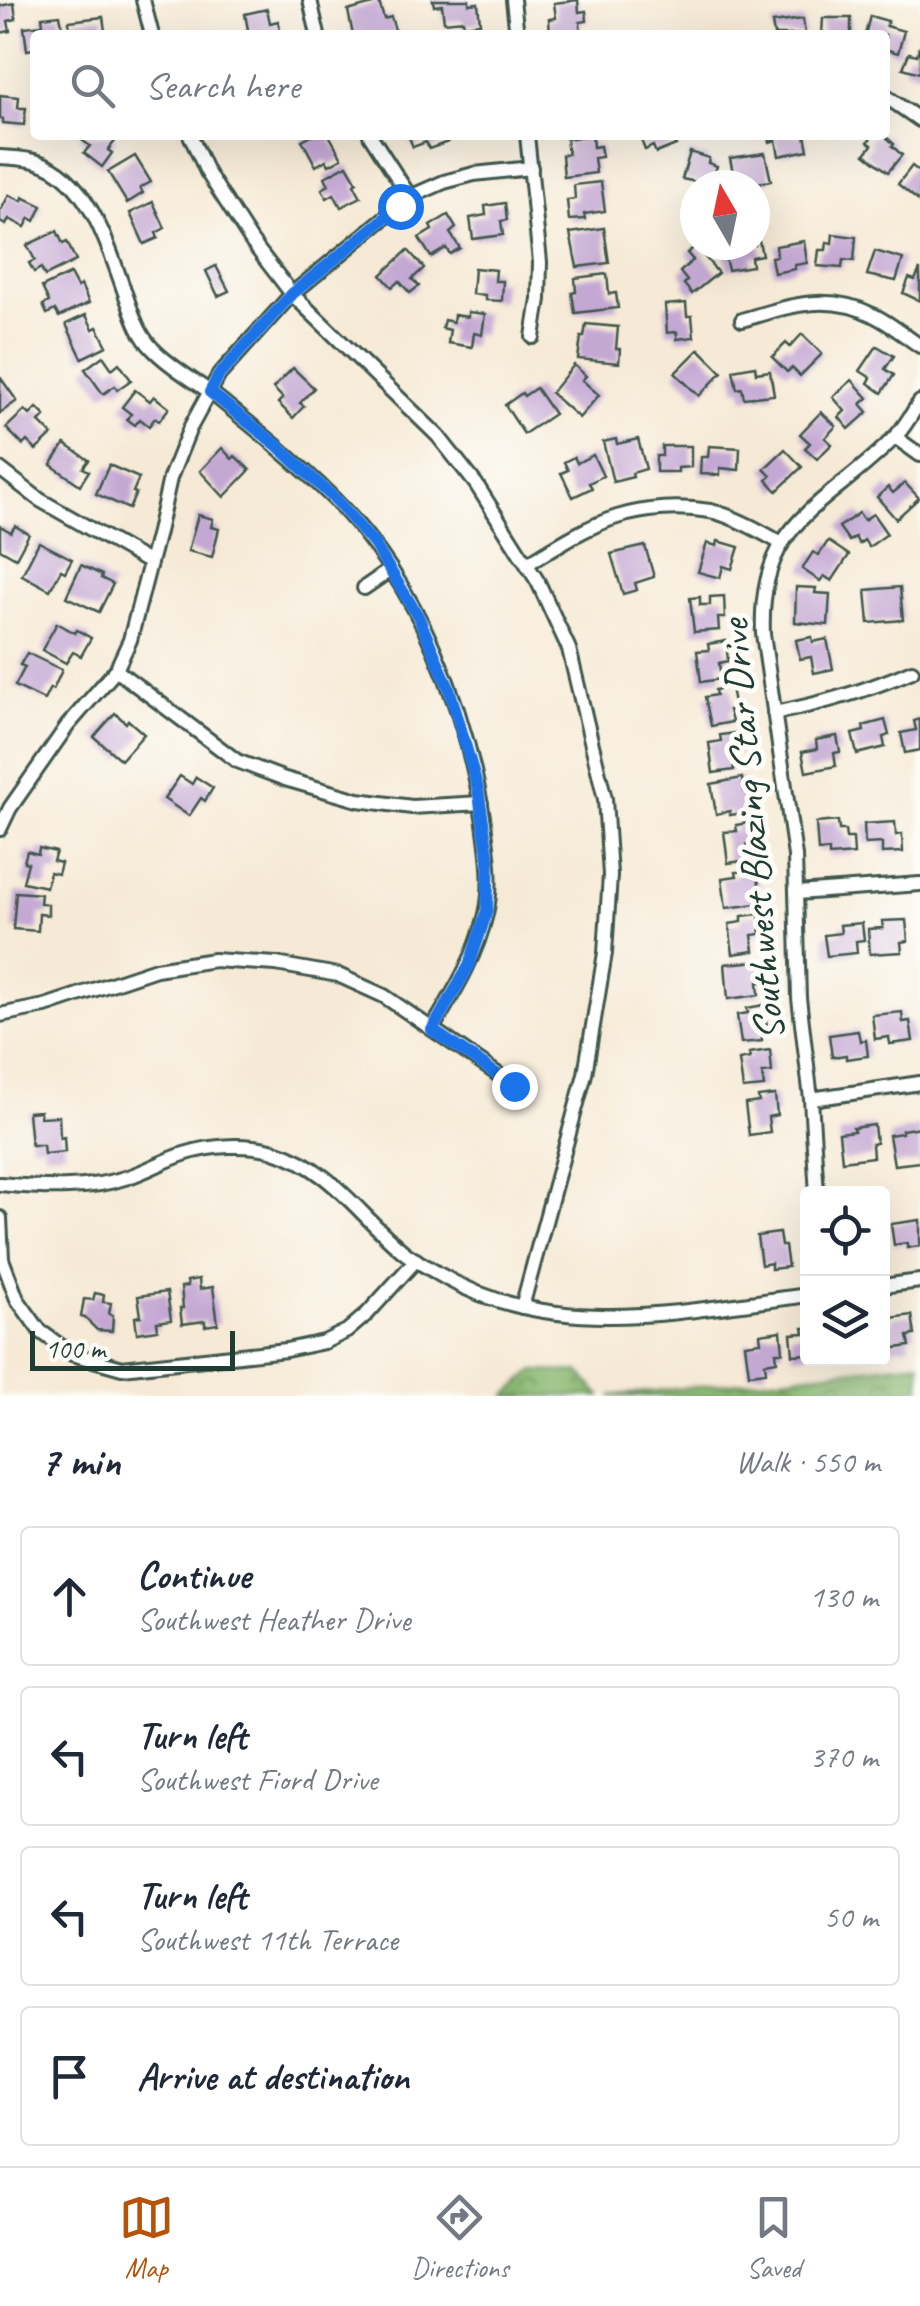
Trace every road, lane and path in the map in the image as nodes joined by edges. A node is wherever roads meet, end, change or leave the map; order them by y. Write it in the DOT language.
graph roads {
  1 [pos="142,0"];
  2 [pos="310,0"];
  3 [pos="513,0"];
  4 [pos="151,30"];
  5 [pos="317,30"];
  6 [pos="516,30"];
  7 [pos="890,99"];
  8 [pos="920,120"];
  9 [pos="193,140"];
  10 [pos="373,140"];
  11 [pos="528,140"];
  12 [pos="0,157"];
  13 [pos="531,168"];
  14 [pos="410,197"];
  15 [pos="292,294"];
  16 [pos="742,320"];
  17 [pos="533,336"];
  18 [pos="920,346"];
  19 [pos="210,392"];
  20 [pos="920,402"];
  21 [pos="895,437"];
  22 [pos="920,454"];
  23 [pos="2,475"];
  24 [pos="782,543"];
  25 [pos="150,563"];
  26 [pos="527,564"];
  27 [pos="390,570"];
  28 [pos="364,588"];
  29 [pos="116,670"];
  30 [pos="912,672"];
  31 [pos="774,713"];
  32 [pos="481,803"];
  33 [pos="5,806"];
  34 [pos="0,829"];
  35 [pos="920,884"];
  36 [pos="797,893"];
  37 [pos="0,1015"];
  38 [pos="432,1030"];
  39 [pos="920,1083"];
  40 [pos="514,1086"];
  41 [pos="811,1099"];
  42 [pos="0,1184"];
  43 [pos="816,1186"];
  44 [pos="0,1218"];
  45 [pos="416,1260"];
  46 [pos="920,1281"];
  47 [pos="890,1285"];
  48 [pos="800,1295"];
  49 [pos="522,1307"];
  1 -- 4 [label="street"];
  2 -- 5 [label="street"];
  3 -- 6 [label="street"];
  7 -- 8 [label="street"];
  9 -- 15 [label="street"];
  10 -- 14 [label="street"];
  11 -- 13 [label="street"];
  12 -- 19 [label="street"];
  13 -- 14 [label="street"];
  13 -- 17 [label="street"];
  14 -- 15 [label="street"];
  15 -- 19 [label="street"];
  15 -- 26 [label="street"];
  16 -- 18 [label="street"];
  19 -- 25 [label="street"];
  19 -- 27 [label="street"];
  20 -- 21 [label="street, Southwest Blazing Star Drive"];
  21 -- 22 [label="street"];
  21 -- 24 [label="street, Southwest Blazing Star Drive"];
  23 -- 25 [label="street"];
  24 -- 26 [label="street"];
  24 -- 31 [label="street, Southwest Blazing Star Drive"];
  25 -- 29 [label="street"];
  26 -- 49 [label="street"];
  27 -- 28 [label="street"];
  27 -- 32 [label="street"];
  29 -- 32 [label="street"];
  29 -- 33 [label="street"];
  30 -- 31 [label="street"];
  31 -- 36 [label="street, Southwest Blazing Star Drive"];
  32 -- 38 [label="street"];
  33 -- 34 [label="street"];
  35 -- 36 [label="street"];
  36 -- 41 [label="street, Southwest Blazing Star Drive"];
  37 -- 38 [label="street"];
  38 -- 40 [label="street"];
  39 -- 41 [label="street"];
  41 -- 43 [label="street, Southwest Blazing Star Drive"];
  42 -- 45 [label="street"];
  44 -- 45 [label="street"];
  45 -- 49 [label="street"];
  46 -- 47 [label="street"];
  48 -- 49 [label="street"];
}
